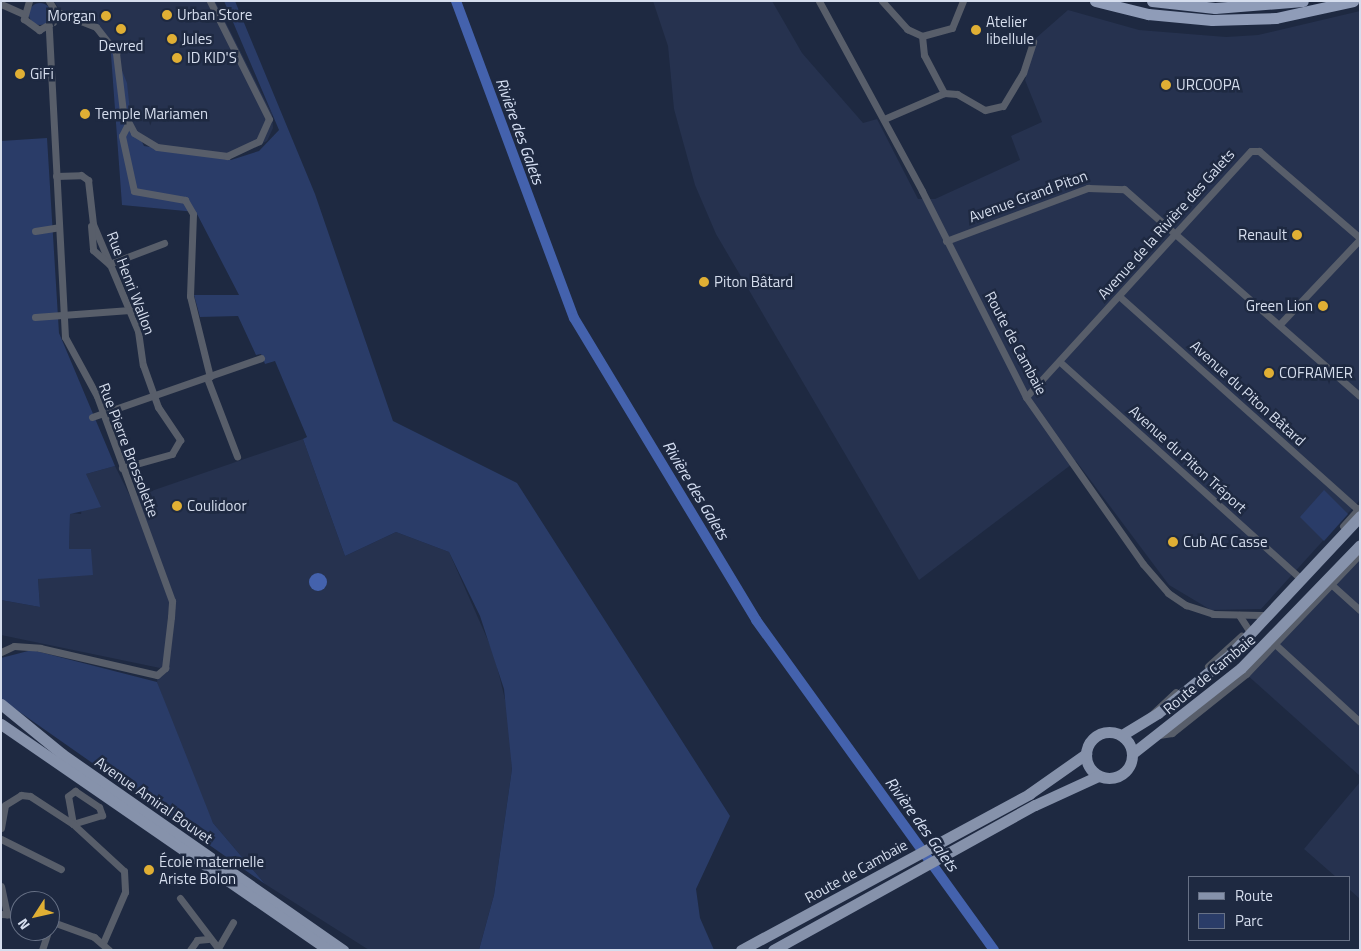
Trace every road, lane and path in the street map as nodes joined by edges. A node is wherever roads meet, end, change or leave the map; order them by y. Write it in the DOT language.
graph roads {
  1 [pos="18,1"];
  2 [pos="49,1"];
  3 [pos="210,1"];
  4 [pos="819,1"];
  5 [pos="882,1"];
  6 [pos="963,1"];
  7 [pos="1096,1"];
  8 [pos="1152,1"];
  9 [pos="1303,1"];
  10 [pos="1352,1"];
  11 [pos="29,2"];
  12 [pos="1,4"];
  13 [pos="55,11"];
  14 [pos="23,14"];
  15 [pos="65,18"];
  16 [pos="51,24"];
  17 [pos="38,30"];
  18 [pos="922,36"];
  19 [pos="1034,42"];
  20 [pos="49,47"];
  21 [pos="944,92"];
  22 [pos="884,119"];
  23 [pos="128,124"];
  24 [pos="56,176"];
  25 [pos="59,227"];
  26 [pos="35,231"];
  27 [pos="1178,232"];
  28 [pos="1360,238"];
  29 [pos="946,241"];
  30 [pos="164,243"];
  31 [pos="109,264"];
  32 [pos="1119,296"];
  33 [pos="130,310"];
  34 [pos="63,315"];
  35 [pos="35,317"];
  36 [pos="1280,324"];
  37 [pos="261,358"];
  38 [pos="1060,362"];
  39 [pos="208,378"];
  40 [pos="1360,396"];
  41 [pos="154,397"];
  42 [pos="1026,397"];
  43 [pos="103,413"];
  44 [pos="92,417"];
  45 [pos="237,456"];
  46 [pos="122,468"];
  47 [pos="1359,511"];
  48 [pos="1360,546"];
  49 [pos="1360,554"];
  50 [pos="1298,576"];
  51 [pos="1332,585"];
  52 [pos="1360,610"];
  53 [pos="1262,614"];
  54 [pos="1239,615"];
  55 [pos="1248,628"];
  56 [pos="1276,644"];
  57 [pos="1,652"];
  58 [pos="1,704"];
  59 [pos="1148,719"];
  60 [pos="1360,722"];
  61 [pos="1,724"];
  62 [pos="1122,735"];
  63 [pos="1159,735"];
  64 [pos="1133,753"];
  65 [pos="1086,754"];
  66 [pos="1098,776"];
  67 [pos="3,808"];
  68 [pos="72,824"];
  69 [pos="1,828"];
  70 [pos="1,839"];
  71 [pos="61,869"];
  72 [pos="1,886"];
  73 [pos="180,898"];
  74 [pos="4,914"];
  75 [pos="233,922"];
  76 [pos="60,926"];
  77 [pos="210,940"];
  78 [pos="103,944"];
  79 [pos="218,949"];
  80 [pos="109,950"];
  81 [pos="190,950"];
  82 [pos="329,950"];
  83 [pos="343,950"];
  84 [pos="741,950"];
  85 [pos="773,950"];
  1 -- 11 [label="street"];
  2 -- 13 [label="street"];
  3 -- 23 [label="street"];
  4 -- 22 [label="street, Route de Cambaie"];
  5 -- 18 [label="street"];
  6 -- 18 [label="street"];
  7 -- 10 [label="highway"];
  8 -- 9 [label="highway"];
  11 -- 14 [label="street"];
  12 -- 14 [label="street"];
  13 -- 15 [label="street"];
  13 -- 16 [label="street, Rue Pierre Brossolette"];
  14 -- 17 [label="street"];
  15 -- 16 [label="street"];
  15 -- 23 [label="street"];
  16 -- 17 [label="street"];
  16 -- 20 [label="street, Rue Pierre Brossolette"];
  17 -- 20 [label="street"];
  18 -- 21 [label="street"];
  19 -- 21 [label="street"];
  20 -- 24 [label="street, Rue Pierre Brossolette"];
  21 -- 22 [label="street"];
  22 -- 29 [label="street, Route de Cambaie"];
  23 -- 39 [label="street"];
  24 -- 25 [label="street, Rue Pierre Brossolette"];
  24 -- 31 [label="street, Rue Henri Wallon"];
  25 -- 26 [label="street"];
  25 -- 34 [label="street, Rue Pierre Brossolette"];
  27 -- 28 [label="street, Avenue de la Rivière des Galets"];
  27 -- 29 [label="street, Avenue Grand Piton"];
  27 -- 32 [label="street, Avenue de la Rivière des Galets"];
  27 -- 36 [label="street, Avenue Grand Piton"];
  28 -- 36 [label="street"];
  29 -- 42 [label="street, Route de Cambaie"];
  30 -- 31 [label="street"];
  31 -- 33 [label="street, Rue Henri Wallon"];
  32 -- 38 [label="street, Avenue de la Rivière des Galets"];
  32 -- 47 [label="street, Avenue du Piton Bâtard"];
  33 -- 34 [label="street"];
  33 -- 41 [label="street, Rue Henri Wallon"];
  34 -- 35 [label="street"];
  34 -- 43 [label="street, Rue Pierre Brossolette"];
  36 -- 40 [label="street, Avenue Grand Piton"];
  37 -- 39 [label="street"];
  38 -- 42 [label="street, Avenue de la Rivière des Galets"];
  38 -- 50 [label="street, Avenue du Piton Tréport"];
  39 -- 41 [label="street"];
  39 -- 45 [label="street"];
  41 -- 43 [label="street"];
  41 -- 46 [label="street, Rue Henri Wallon"];
  42 -- 54 [label="street, Route de Cambaie"];
  43 -- 44 [label="street"];
  43 -- 46 [label="street, Rue Pierre Brossolette"];
  46 -- 57 [label="street, Rue Pierre Brossolette"];
  47 -- 50 [label="street"];
  47 -- 59 [label="main road, Route de Cambaie"];
  48 -- 63 [label="main road, Route de Cambaie"];
  49 -- 51 [label="street"];
  50 -- 53 [label="street"];
  51 -- 52 [label="street"];
  51 -- 56 [label="street"];
  53 -- 54 [label="street, Route de Cambaie"];
  53 -- 55 [label="street"];
  54 -- 55 [label="street"];
  55 -- 59 [label="street"];
  56 -- 60 [label="street"];
  56 -- 63 [label="street"];
  58 -- 83 [label="main road, Avenue Amiral Bouvet"];
  59 -- 62 [label="main road, Route de Cambaie"];
  61 -- 82 [label="main road, Avenue Amiral Bouvet"];
  62 -- 64 [label="main road"];
  62 -- 65 [label="main road, Route de Cambaie"];
  63 -- 64 [label="main road, Route de Cambaie"];
  64 -- 66 [label="main road, Route de Cambaie"];
  65 -- 66 [label="main road"];
  65 -- 84 [label="main road, Route de Cambaie"];
  66 -- 85 [label="main road, Route de Cambaie"];
  67 -- 68 [label="street"];
  67 -- 69 [label="street"];
  68 -- 68 [label="street"];
  68 -- 78 [label="street"];
  70 -- 71 [label="street"];
  72 -- 74 [label="street"];
  73 -- 77 [label="street"];
  75 -- 79 [label="street"];
  76 -- 78 [label="street"];
  77 -- 79 [label="street"];
  77 -- 81 [label="street"];
  78 -- 80 [label="street"];
}
